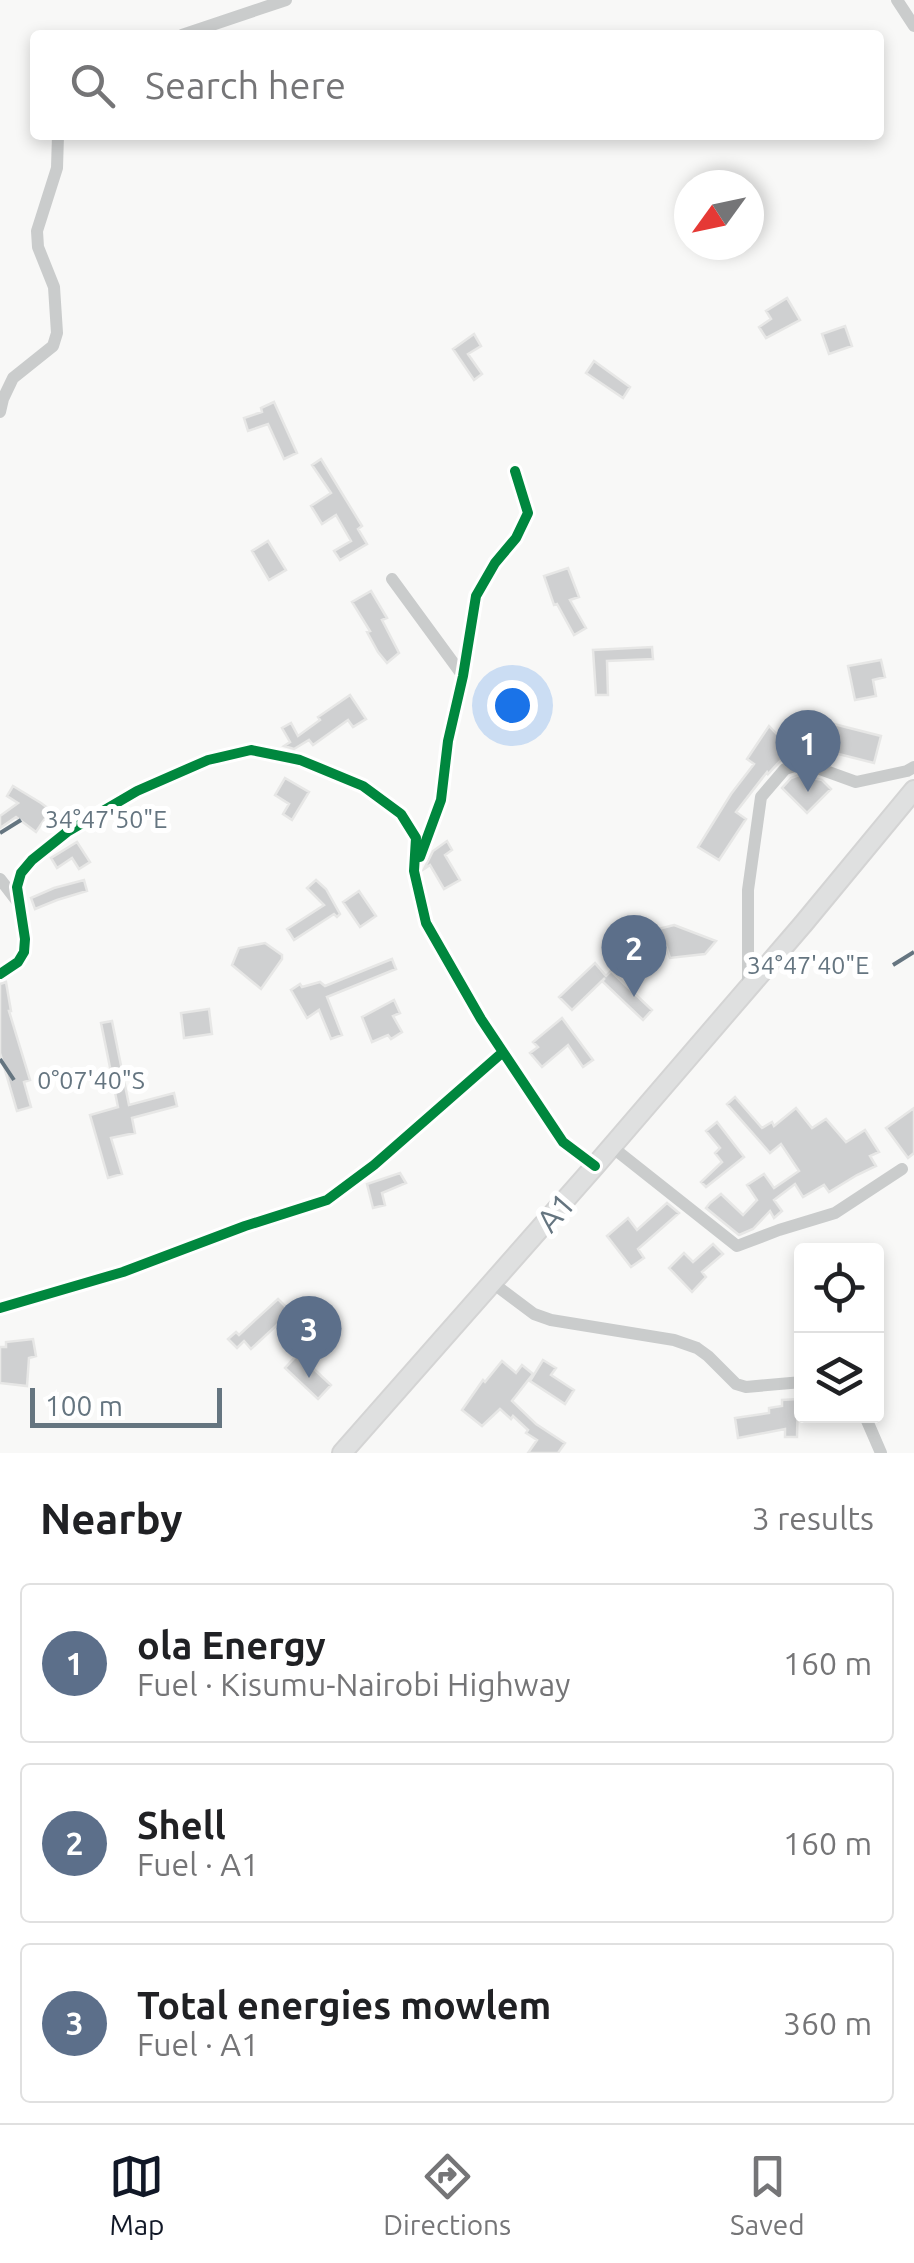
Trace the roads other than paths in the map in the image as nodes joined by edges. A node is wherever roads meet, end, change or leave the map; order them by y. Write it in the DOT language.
graph roads {
  1 [pos="286,0"];
  2 [pos="897,0"];
  3 [pos="914,26"];
  4 [pos="197,30"];
  5 [pos="58,140"];
  6 [pos="0,412"];
  7 [pos="515,471"];
  8 [pos="392,579"];
  9 [pos="463,676"];
  10 [pos="914,768"];
  11 [pos="914,790"];
  12 [pos="414,871"];
  13 [pos="0,880"];
  14 [pos="19,904"];
  15 [pos="0,974"];
  16 [pos="748,988"];
  17 [pos="503,1052"];
  18 [pos="612,1147"];
  19 [pos="595,1166"];
  20 [pos="902,1169"];
  21 [pos="494,1284"];
  22 [pos="0,1308"];
  23 [pos="794,1383"];
  24 [pos="868,1423"];
  25 [pos="342,1453"];
  26 [pos="881,1453"];
  1 -- 4 [label="street"];
  2 -- 3 [label="street"];
  5 -- 6 [label="street"];
  7 -- 9 [label="street"];
  8 -- 9 [label="street"];
  9 -- 12 [label="street"];
  10 -- 16 [label="street"];
  11 -- 16 [label="highway, A1 / A1"];
  12 -- 14 [label="street"];
  12 -- 17 [label="street"];
  13 -- 14 [label="street"];
  14 -- 15 [label="street"];
  16 -- 18 [label="highway, A1 / A1"];
  17 -- 19 [label="street"];
  17 -- 22 [label="street"];
  18 -- 19 [label="highway, A1 / A1"];
  18 -- 20 [label="street"];
  19 -- 21 [label="highway, A1 / A1"];
  21 -- 23 [label="street"];
  21 -- 25 [label="highway, A1 / A1"];
  24 -- 26 [label="street"];
}
